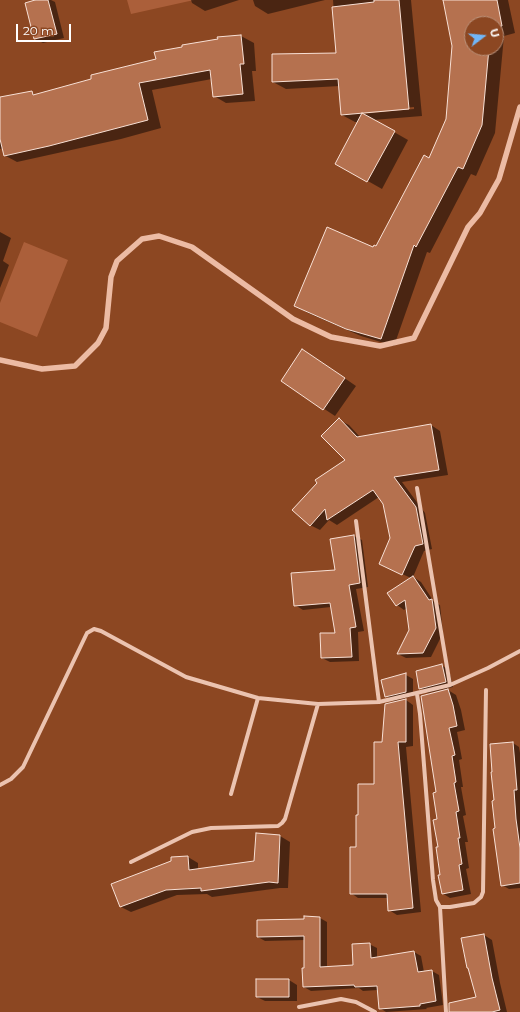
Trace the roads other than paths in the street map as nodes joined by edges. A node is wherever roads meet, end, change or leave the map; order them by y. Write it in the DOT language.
graph roads {
  1 [pos="417,488"];
  2 [pos="356,521"];
  3 [pos="520,651"];
  4 [pos="450,685"];
  5 [pos="486,690"];
  6 [pos="417,694"];
  7 [pos="258,698"];
  8 [pos="380,702"];
  9 [pos="318,704"];
  10 [pos="0,785"];
  11 [pos="232,794"];
  12 [pos="131,862"];
  13 [pos="440,907"];
  14 [pos="300,1007"];
  15 [pos="376,1012"];
  16 [pos="446,1012"];
  1 -- 4 [label="street"];
  2 -- 8 [label="street"];
  3 -- 4 [label="street"];
  4 -- 6 [label="street"];
  5 -- 13 [label="street"];
  6 -- 8 [label="street"];
  6 -- 13 [label="street"];
  7 -- 9 [label="street"];
  7 -- 10 [label="street"];
  7 -- 11 [label="street"];
  8 -- 9 [label="street"];
  9 -- 12 [label="street"];
  13 -- 16 [label="street"];
  14 -- 15 [label="street"];
}
